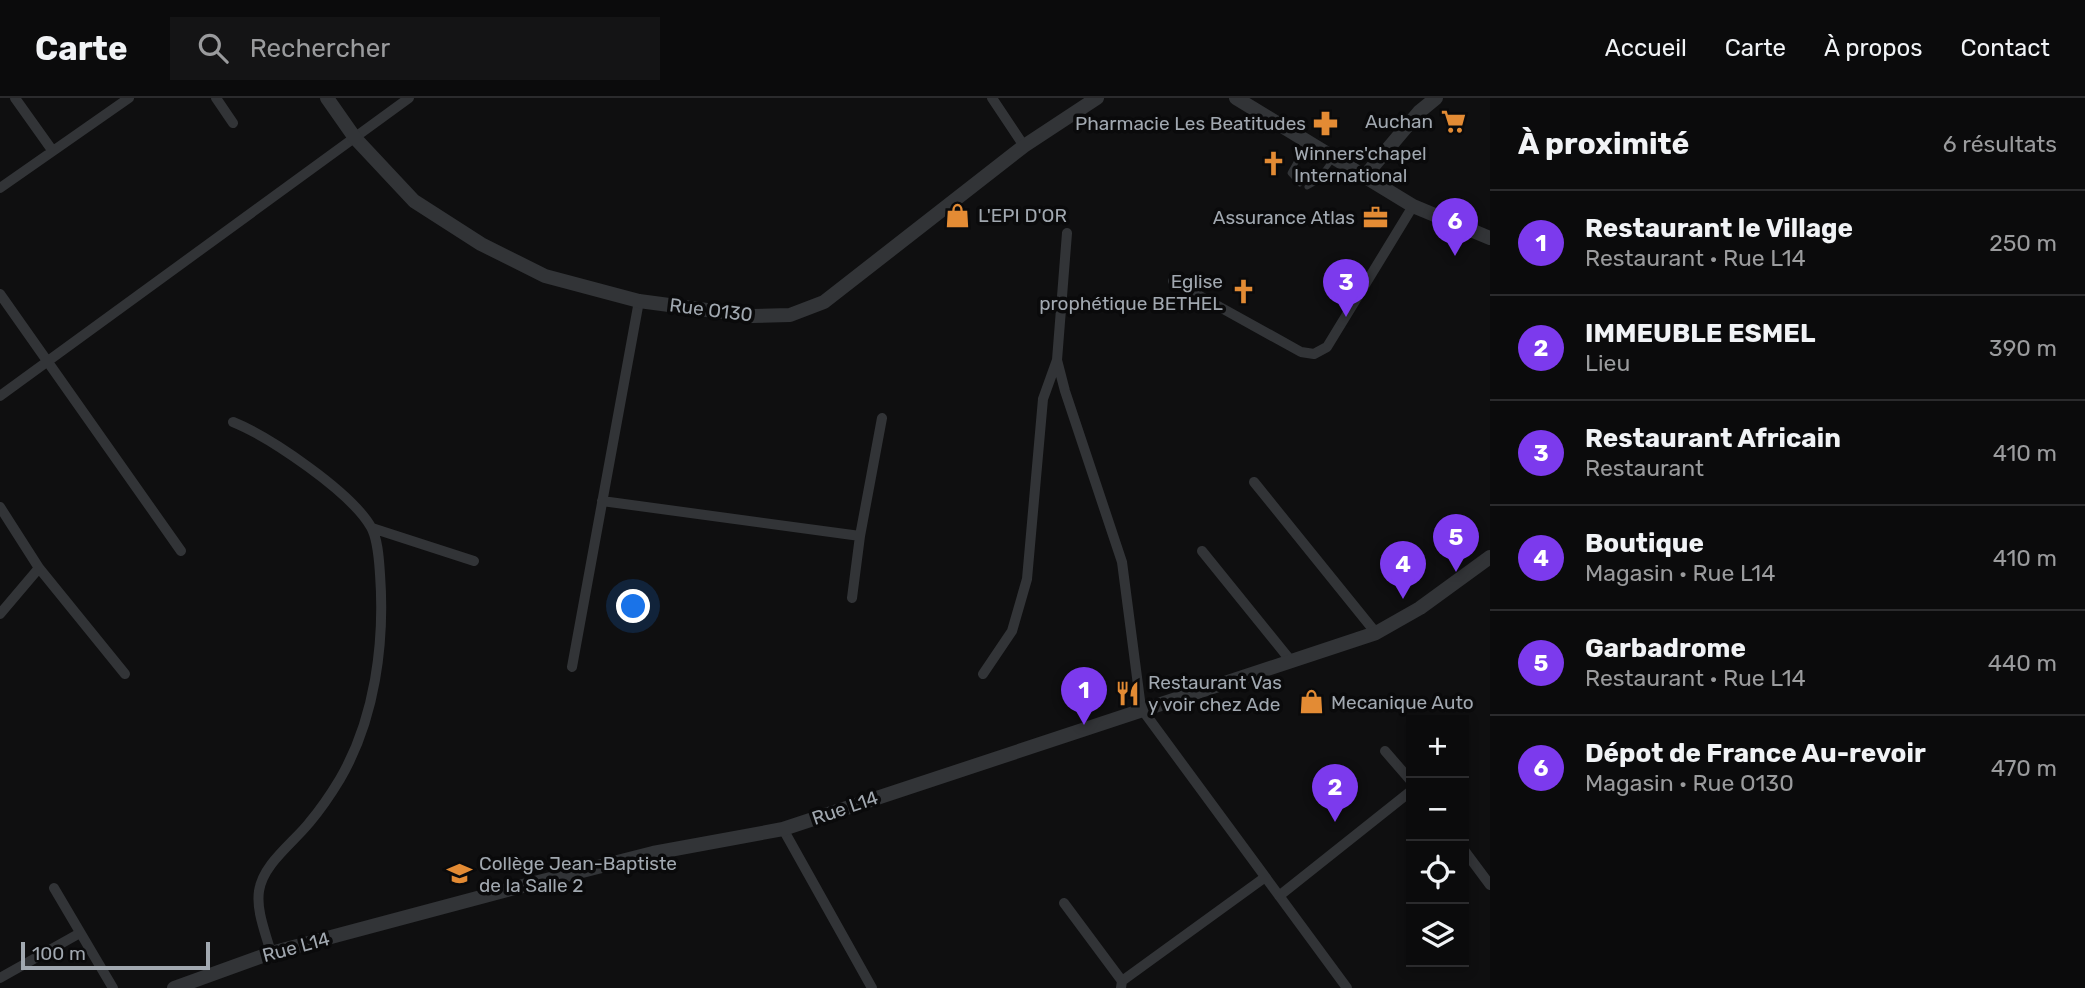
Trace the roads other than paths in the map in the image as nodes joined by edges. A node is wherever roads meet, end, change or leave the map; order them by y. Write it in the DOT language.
graph roads {
  1 [pos="15,98"];
  2 [pos="129,98"];
  3 [pos="216,98"];
  4 [pos="327,98"];
  5 [pos="410,98"];
  6 [pos="992,98"];
  7 [pos="1097,98"];
  8 [pos="1236,98"];
  9 [pos="1436,98"];
  10 [pos="233,123"];
  11 [pos="355,138"];
  12 [pos="1308,141"];
  13 [pos="1024,146"];
  14 [pos="52,150"];
  15 [pos="1334,158"];
  16 [pos="1364,177"];
  17 [pos="1300,184"];
  18 [pos="1307,187"];
  19 [pos="0,188"];
  20 [pos="1413,206"];
  21 [pos="1066,233"];
  22 [pos="1490,237"];
  23 [pos="1173,281"];
  24 [pos="0,294"];
  25 [pos="639,301"];
  26 [pos="1058,360"];
  27 [pos="49,363"];
  28 [pos="0,396"];
  29 [pos="882,418"];
  30 [pos="233,422"];
  31 [pos="1255,482"];
  32 [pos="602,501"];
  33 [pos="0,507"];
  34 [pos="372,528"];
  35 [pos="860,536"];
  36 [pos="181,551"];
  37 [pos="1202,551"];
  38 [pos="1490,556"];
  39 [pos="474,561"];
  40 [pos="39,568"];
  41 [pos="852,598"];
  42 [pos="0,614"];
  43 [pos="1376,633"];
  44 [pos="1291,661"];
  45 [pos="572,667"];
  46 [pos="125,674"];
  47 [pos="983,674"];
  48 [pos="1141,708"];
  49 [pos="1385,751"];
  50 [pos="1408,778"];
  51 [pos="1406,795"];
  52 [pos="783,829"];
  53 [pos="1469,857"];
  54 [pos="1264,878"];
  55 [pos="1490,885"];
  56 [pos="54,888"];
  57 [pos="1279,896"];
  58 [pos="1064,903"];
  59 [pos="80,933"];
  60 [pos="271,953"];
  61 [pos="0,978"];
  62 [pos="1122,985"];
  63 [pos="113,988"];
  64 [pos="174,988"];
  65 [pos="873,988"];
  66 [pos="1347,988"];
  1 -- 14 [label="street"];
  2 -- 14 [label="street"];
  3 -- 10 [label="street"];
  4 -- 11 [label="street, Rue O130"];
  5 -- 11 [label="street"];
  6 -- 13 [label="street"];
  7 -- 13 [label="street, Rue O130"];
  8 -- 12 [label="street"];
  9 -- 16 [label="street"];
  11 -- 25 [label="street, Rue O130"];
  11 -- 27 [label="street"];
  12 -- 15 [label="street"];
  12 -- 17 [label="lane"];
  13 -- 25 [label="street, Rue O130"];
  14 -- 19 [label="street"];
  15 -- 16 [label="street"];
  15 -- 18 [label="lane"];
  16 -- 20 [label="street"];
  20 -- 22 [label="street"];
  20 -- 23 [label="street"];
  21 -- 26 [label="street"];
  24 -- 27 [label="street"];
  25 -- 32 [label="street"];
  26 -- 47 [label="street"];
  26 -- 48 [label="street"];
  27 -- 28 [label="street"];
  27 -- 36 [label="street"];
  29 -- 35 [label="street"];
  30 -- 34 [label="street"];
  31 -- 43 [label="street"];
  32 -- 35 [label="street"];
  32 -- 45 [label="street"];
  33 -- 40 [label="street"];
  34 -- 39 [label="street"];
  34 -- 60 [label="street"];
  35 -- 41 [label="street"];
  37 -- 44 [label="street"];
  38 -- 43 [label="street, Rue L14"];
  40 -- 42 [label="street"];
  40 -- 46 [label="street"];
  43 -- 44 [label="street, Rue L14"];
  44 -- 48 [label="street, Rue L14"];
  48 -- 52 [label="street, Rue L14"];
  48 -- 54 [label="street"];
  49 -- 50 [label="street"];
  51 -- 57 [label="street"];
  52 -- 60 [label="street, Rue L14"];
  52 -- 65 [label="street"];
  53 -- 55 [label="street"];
  54 -- 57 [label="street"];
  54 -- 62 [label="street"];
  56 -- 59 [label="street"];
  57 -- 66 [label="street"];
  58 -- 62 [label="street"];
  59 -- 61 [label="street"];
  59 -- 63 [label="street"];
  60 -- 64 [label="street, Rue L14"];
}
